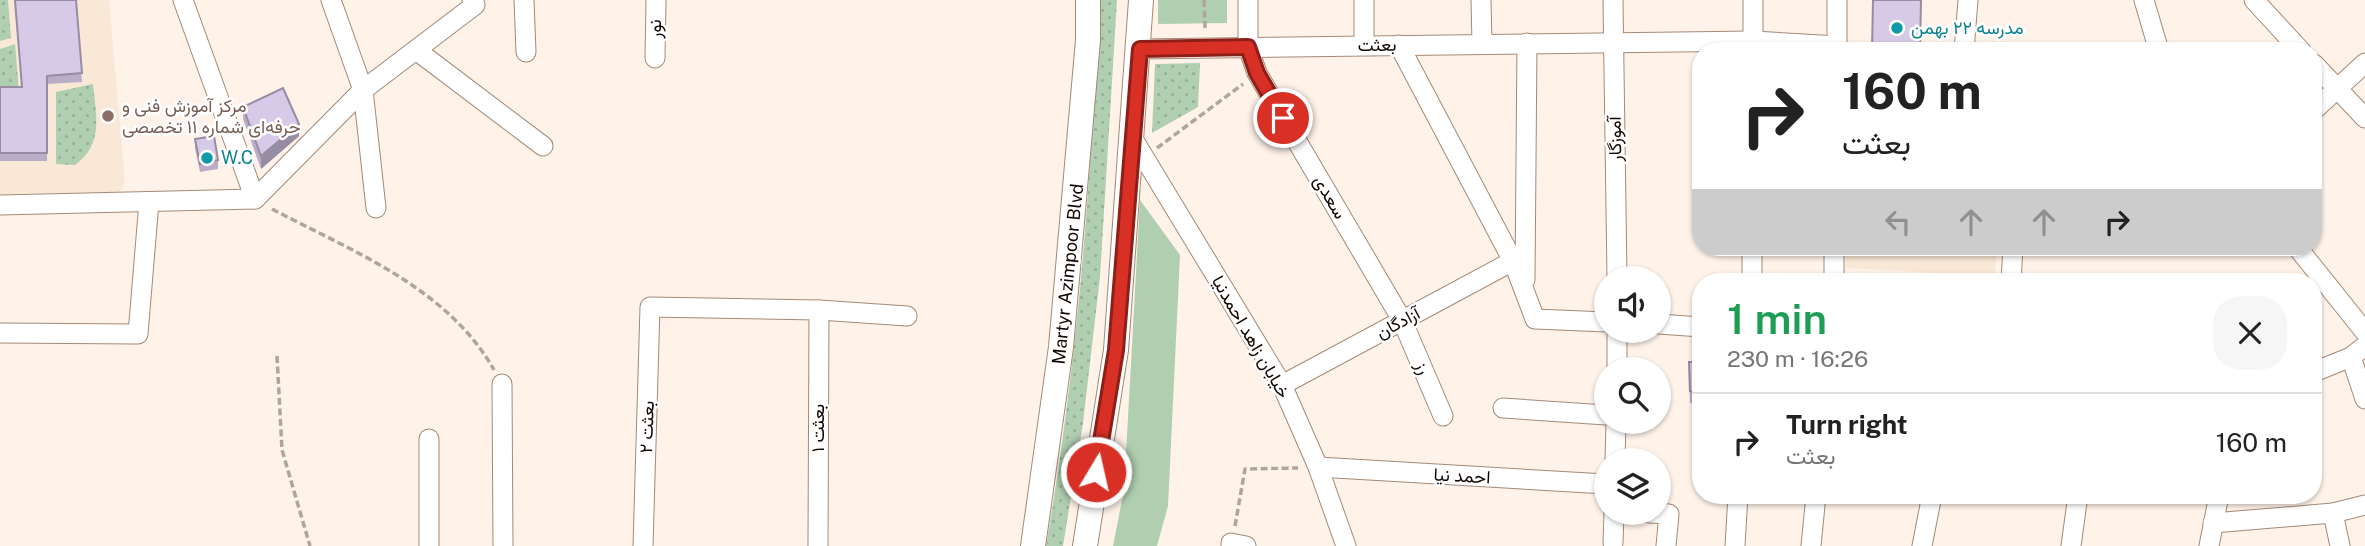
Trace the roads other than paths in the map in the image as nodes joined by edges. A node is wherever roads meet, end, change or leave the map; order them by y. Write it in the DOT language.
graph roads {
  1 [pos="183,0"];
  2 [pos="331,0"];
  3 [pos="524,0"];
  4 [pos="656,0"];
  5 [pos="1088,0"];
  6 [pos="1141,0"];
  7 [pos="1248,0"];
  8 [pos="1364,0"];
  9 [pos="1481,0"];
  10 [pos="1614,0"];
  11 [pos="1753,0"];
  12 [pos="1837,0"];
  13 [pos="1968,0"];
  14 [pos="2144,0"];
  15 [pos="2253,0"];
  16 [pos="473,3"];
  17 [pos="1614,42"];
  18 [pos="1753,42"];
  19 [pos="1838,42"];
  20 [pos="1965,42"];
  21 [pos="2156,42"];
  22 [pos="2293,42"];
  23 [pos="1527,43"];
  24 [pos="1482,44"];
  25 [pos="1692,44"];
  26 [pos="1399,45"];
  27 [pos="1364,46"];
  28 [pos="1248,47"];
  29 [pos="1140,49"];
  30 [pos="416,50"];
  31 [pos="526,52"];
  32 [pos="655,58"];
  33 [pos="2365,62"];
  34 [pos="2322,73"];
  35 [pos="2337,89"];
  36 [pos="363,90"];
  37 [pos="2322,103"];
  38 [pos="2365,118"];
  39 [pos="543,146"];
  40 [pos="1138,148"];
  41 [pos="255,200"];
  42 [pos="149,202"];
  43 [pos="0,205"];
  44 [pos="376,208"];
  45 [pos="2304,256"];
  46 [pos="1513,261"];
  47 [pos="1617,266"];
  48 [pos="2318,273"];
  49 [pos="2322,278"];
  50 [pos="1525,291"];
  51 [pos="819,310"];
  52 [pos="907,316"];
  53 [pos="1402,320"];
  54 [pos="1594,321"];
  55 [pos="1671,325"];
  56 [pos="1692,326"];
  57 [pos="2365,332"];
  58 [pos="0,333"];
  59 [pos="2358,352"];
  60 [pos="2322,368"];
  61 [pos="502,384"];
  62 [pos="1282,385"];
  63 [pos="2365,399"];
  64 [pos="1503,408"];
  65 [pos="1594,414"];
  66 [pos="1443,416"];
  67 [pos="429,439"];
  68 [pos="1318,467"];
  69 [pos="1594,483"];
  70 [pos="1737,504"];
  71 [pos="1815,504"];
  72 [pos="1930,504"];
  73 [pos="2077,504"];
  74 [pos="2216,504"];
  75 [pos="2365,505"];
  76 [pos="2333,513"];
  77 [pos="2213,523"];
  78 [pos="1614,525"];
  79 [pos="1668,525"];
  80 [pos="1613,543"];
  81 [pos="429,546"];
  82 [pos="503,546"];
  83 [pos="643,546"];
  84 [pos="817,546"];
  85 [pos="1033,546"];
  86 [pos="1085,546"];
  87 [pos="1346,546"];
  88 [pos="1666,546"];
  89 [pos="1735,546"];
  90 [pos="1811,546"];
  91 [pos="1922,546"];
  92 [pos="2071,546"];
  93 [pos="2209,546"];
  94 [pos="2340,546"];
  1 -- 41 [label="street"];
  2 -- 36 [label="street"];
  3 -- 31 [label="street"];
  4 -- 32 [label="street, نور"];
  5 -- 85 [label="main road, Martyr Azimpoor Blvd"];
  6 -- 29 [label="main road"];
  7 -- 28 [label="street, سعدی"];
  8 -- 27 [label="street"];
  9 -- 24 [label="street"];
  10 -- 17 [label="street, آموزگار"];
  11 -- 18 [label="street"];
  12 -- 19 [label="street"];
  13 -- 20 [label="street"];
  14 -- 21 [label="street"];
  15 -- 22 [label="street"];
  16 -- 30 [label="street"];
  17 -- 23 [label="street, بعثت"];
  17 -- 25 [label="street, بعثت"];
  17 -- 47 [label="street, آموزگار"];
  23 -- 24 [label="street, بعثت"];
  23 -- 50 [label="street"];
  24 -- 26 [label="street, بعثت"];
  26 -- 27 [label="street, بعثت"];
  26 -- 46 [label="street"];
  27 -- 28 [label="street, بعثت"];
  28 -- 29 [label="street, بعثت"];
  28 -- 53 [label="street, سعدی"];
  29 -- 40 [label="main road"];
  30 -- 36 [label="street"];
  30 -- 39 [label="street"];
  33 -- 35 [label="street"];
  34 -- 35 [label="street"];
  35 -- 37 [label="street"];
  35 -- 38 [label="street"];
  36 -- 41 [label="street"];
  36 -- 44 [label="street"];
  40 -- 62 [label="street, خیابان زاهد احمدنیا"];
  40 -- 86 [label="main road"];
  41 -- 42 [label="street"];
  42 -- 43 [label="street"];
  42 -- 58 [label="street"];
  45 -- 48 [label="street"];
  46 -- 50 [label="street"];
  46 -- 53 [label="street, آزادگان"];
  49 -- 57 [label="street"];
  50 -- 54 [label="street"];
  51 -- 52 [label="street"];
  51 -- 83 [label="street, بعثت ۲"];
  51 -- 84 [label="street, بعثت ۱"];
  53 -- 62 [label="street, آزادگان"];
  53 -- 66 [label="street, رز"];
  55 -- 56 [label="street"];
  59 -- 60 [label="street"];
  59 -- 63 [label="street"];
  61 -- 82 [label="street"];
  62 -- 68 [label="street, خیابان زاهد احمدنیا"];
  64 -- 65 [label="street"];
  67 -- 81 [label="street"];
  68 -- 69 [label="street, احمد نیا"];
  68 -- 87 [label="street, خیابان زاهد احمدنیا"];
  70 -- 89 [label="street"];
  71 -- 90 [label="street"];
  72 -- 91 [label="street"];
  73 -- 92 [label="street"];
  74 -- 77 [label="street"];
  75 -- 76 [label="street"];
  76 -- 77 [label="street"];
  76 -- 94 [label="street"];
  77 -- 93 [label="street"];
  78 -- 80 [label="street"];
  79 -- 88 [label="street"];
}
